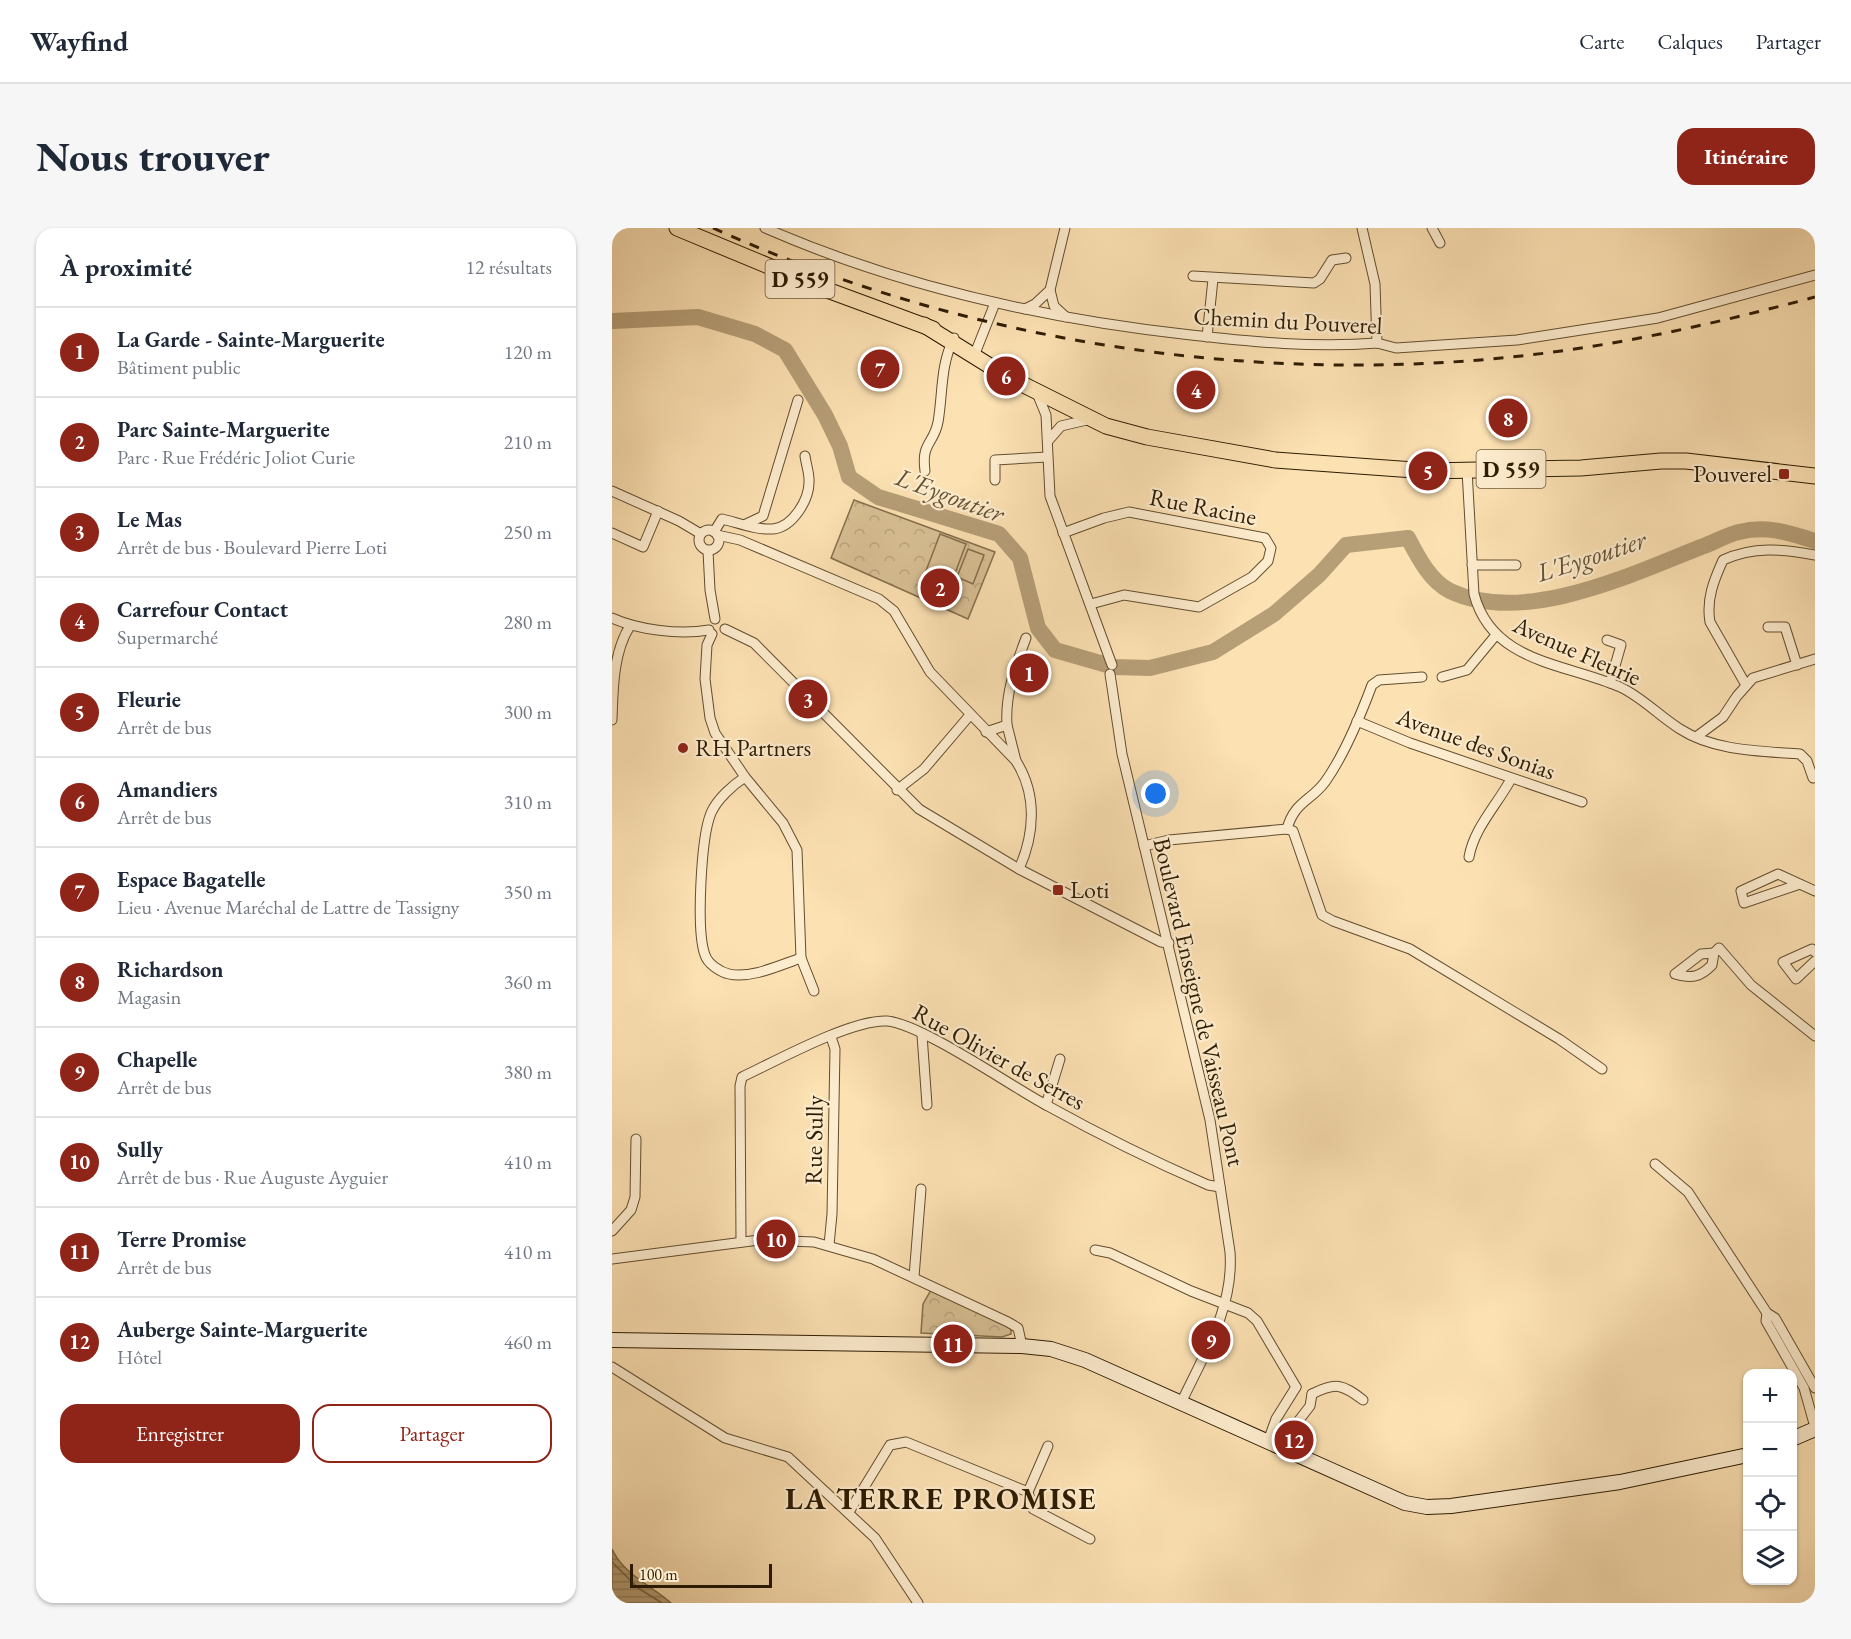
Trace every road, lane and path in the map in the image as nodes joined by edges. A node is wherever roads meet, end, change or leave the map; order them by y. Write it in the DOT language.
graph roads {
  1 [pos="678,228"];
  2 [pos="765,228"];
  3 [pos="1065,228"];
  4 [pos="1362,228"];
  5 [pos="1432,228"];
  6 [pos="1440,243"];
  7 [pos="1346,258"];
  8 [pos="1192,276"];
  9 [pos="1815,276"];
  10 [pos="1213,279"];
  11 [pos="1050,290"];
  12 [pos="995,303"];
  13 [pos="1025,309"];
  14 [pos="1066,317"];
  15 [pos="1207,337"];
  16 [pos="953,340"];
  17 [pos="1377,343"];
  18 [pos="975,352"];
  19 [pos="1036,392"];
  20 [pos="798,400"];
  21 [pos="1070,408"];
  22 [pos="1046,415"];
  23 [pos="1048,441"];
  24 [pos="1208,446"];
  25 [pos="805,456"];
  26 [pos="1047,457"];
  27 [pos="1467,470"];
  28 [pos="925,471"];
  29 [pos="1815,476"];
  30 [pos="995,480"];
  31 [pos="612,490"];
  32 [pos="658,511"];
  33 [pos="741,526"];
  34 [pos="612,533"];
  35 [pos="716,533"];
  36 [pos="1063,533"];
  37 [pos="701,534"];
  38 [pos="708,550"];
  39 [pos="1815,555"];
  40 [pos="1472,565"];
  41 [pos="1516,565"];
  42 [pos="1091,604"];
  43 [pos="612,618"];
  44 [pos="715,619"];
  45 [pos="630,626"];
  46 [pos="1768,627"];
  47 [pos="725,629"];
  48 [pos="710,632"];
  49 [pos="1496,635"];
  50 [pos="1026,638"];
  51 [pos="1607,640"];
  52 [pos="1815,659"];
  53 [pos="1797,665"];
  54 [pos="1442,676"];
  55 [pos="1422,677"];
  56 [pos="1610,683"];
  57 [pos="1746,685"];
  58 [pos="970,715"];
  59 [pos="612,720"];
  60 [pos="1357,721"];
  61 [pos="1007,725"];
  62 [pos="986,732"];
  63 [pos="1696,737"];
  64 [pos="1016,761"];
  65 [pos="745,777"];
  66 [pos="1813,778"];
  67 [pos="1511,779"];
  68 [pos="897,790"];
  69 [pos="1582,802"];
  70 [pos="1287,829"];
  71 [pos="1144,846"];
  72 [pos="1469,857"];
  73 [pos="1019,869"];
  74 [pos="1800,884"];
  75 [pos="1815,891"];
  76 [pos="1169,943"];
  77 [pos="1716,950"];
  78 [pos="1815,952"];
  79 [pos="801,958"];
  80 [pos="1815,961"];
  81 [pos="814,992"];
  82 [pos="922,1035"];
  83 [pos="1815,1035"];
  84 [pos="831,1037"];
  85 [pos="1060,1059"];
  86 [pos="1602,1069"];
  87 [pos="927,1105"];
  88 [pos="1046,1105"];
  89 [pos="636,1140"];
  90 [pos="1655,1164"];
  91 [pos="1220,1187"];
  92 [pos="921,1189"];
  93 [pos="612,1231"];
  94 [pos="741,1242"];
  95 [pos="829,1245"];
  96 [pos="1095,1250"];
  97 [pos="612,1259"];
  98 [pos="914,1277"];
  99 [pos="1226,1304"];
  100 [pos="1767,1313"];
  101 [pos="612,1340"];
  102 [pos="1022,1346"];
  103 [pos="612,1367"];
  104 [pos="1296,1386"];
  105 [pos="1815,1388"];
  106 [pos="1312,1394"];
  107 [pos="1363,1400"];
  108 [pos="1181,1403"];
  109 [pos="1815,1428"];
  110 [pos="1797,1437"];
  111 [pos="1273,1443"];
  112 [pos="1048,1446"];
  113 [pos="1743,1456"];
  114 [pos="1028,1492"];
  115 [pos="849,1512"];
  116 [pos="1089,1539"];
  117 [pos="918,1603"];
  1 -- 16 [label="main road, D 559"];
  2 -- 12 [label="street, Chemin du Pouverel"];
  3 -- 11 [label="street"];
  4 -- 17 [label="street"];
  5 -- 6 [label="street"];
  7 -- 10 [label="street"];
  8 -- 10 [label="street"];
  9 -- 17 [label="street, Chemin du Pouverel"];
  10 -- 15 [label="street"];
  11 -- 13 [label="street"];
  11 -- 14 [label="street"];
  12 -- 13 [label="street, Chemin du Pouverel"];
  12 -- 18 [label="street"];
  13 -- 14 [label="street, Chemin du Pouverel"];
  14 -- 15 [label="street, Chemin du Pouverel"];
  15 -- 17 [label="street, Chemin du Pouverel"];
  16 -- 18 [label="main road, D 559"];
  16 -- 28 [label="street"];
  18 -- 19 [label="main road, D 559"];
  18 -- 21 [label="main road, D 559"];
  19 -- 21 [label="main road, D 559"];
  19 -- 22 [label="street, Boulevard Enseigne de Vaisseau Pont"];
  20 -- 33 [label="street"];
  21 -- 22 [label="street"];
  21 -- 23 [label="street"];
  21 -- 24 [label="main road, D 559"];
  21 -- 24 [label="main road, D 559"];
  22 -- 23 [label="street, Boulevard Enseigne de Vaisseau Pont"];
  23 -- 26 [label="street, Boulevard Enseigne de Vaisseau Pont"];
  24 -- 27 [label="main road, D 559"];
  25 -- 33 [label="street"];
  26 -- 30 [label="street"];
  26 -- 36 [label="street, Boulevard Enseigne de Vaisseau Pont"];
  27 -- 29 [label="main road, D 559"];
  27 -- 40 [label="street, Avenue Fleurie"];
  31 -- 32 [label="street"];
  32 -- 34 [label="street"];
  32 -- 37 [label="street"];
  33 -- 35 [label="street"];
  35 -- 37 [label="street"];
  35 -- 38 [label="street"];
  35 -- 58 [label="street"];
  36 -- 42 [label="street, Boulevard Enseigne de Vaisseau Pont"];
  36 -- 42 [label="street, Rue Racine"];
  37 -- 38 [label="street"];
  38 -- 44 [label="street"];
  39 -- 57 [label="street"];
  40 -- 41 [label="street"];
  40 -- 49 [label="street, Avenue Fleurie"];
  42 -- 71 [label="street, Boulevard Enseigne de Vaisseau Pont"];
  43 -- 45 [label="street"];
  44 -- 47 [label="street"];
  44 -- 48 [label="street"];
  45 -- 48 [label="street"];
  45 -- 59 [label="street"];
  46 -- 53 [label="street"];
  47 -- 48 [label="street"];
  47 -- 68 [label="street"];
  48 -- 65 [label="street"];
  49 -- 54 [label="street"];
  49 -- 56 [label="street, Avenue Fleurie"];
  50 -- 61 [label="street"];
  51 -- 56 [label="street"];
  52 -- 53 [label="street"];
  53 -- 57 [label="street"];
  55 -- 60 [label="street"];
  56 -- 63 [label="street, Avenue Fleurie"];
  57 -- 63 [label="street"];
  58 -- 62 [label="street"];
  58 -- 68 [label="street"];
  60 -- 67 [label="street, Avenue des Sonias"];
  60 -- 70 [label="street"];
  61 -- 62 [label="street"];
  61 -- 64 [label="street"];
  62 -- 64 [label="street"];
  63 -- 66 [label="street, Avenue Fleurie"];
  64 -- 73 [label="street"];
  65 -- 79 [label="street"];
  65 -- 79 [label="street"];
  67 -- 69 [label="street, Avenue des Sonias"];
  67 -- 72 [label="street"];
  68 -- 73 [label="street"];
  70 -- 71 [label="street"];
  70 -- 86 [label="street"];
  71 -- 76 [label="street, Boulevard Enseigne de Vaisseau Pont"];
  73 -- 76 [label="street"];
  74 -- 74 [label="street"];
  74 -- 75 [label="street"];
  76 -- 91 [label="street, Boulevard Enseigne de Vaisseau Pont"];
  77 -- 83 [label="street"];
  78 -- 80 [label="street"];
  79 -- 81 [label="street"];
  82 -- 84 [label="street, Rue Olivier de Serres"];
  82 -- 87 [label="street"];
  82 -- 88 [label="street, Rue Olivier de Serres"];
  84 -- 94 [label="street, Rue Olivier de Serres"];
  84 -- 95 [label="street, Rue Sully"];
  85 -- 88 [label="street"];
  88 -- 91 [label="street, Rue Olivier de Serres"];
  89 -- 93 [label="street"];
  90 -- 100 [label="street"];
  91 -- 99 [label="street, Boulevard Enseigne de Vaisseau Pont"];
  92 -- 98 [label="street"];
  94 -- 95 [label="street"];
  94 -- 97 [label="street"];
  95 -- 98 [label="street"];
  96 -- 99 [label="street"];
  98 -- 102 [label="street"];
  99 -- 104 [label="street"];
  99 -- 108 [label="street, Boulevard Enseigne de Vaisseau Pont"];
  100 -- 105 [label="street"];
  100 -- 109 [label="street"];
  101 -- 102 [label="main road"];
  102 -- 108 [label="main road"];
  103 -- 115 [label="street"];
  104 -- 106 [label="street"];
  104 -- 111 [label="street"];
  106 -- 107 [label="street"];
  106 -- 111 [label="street"];
  108 -- 111 [label="main road"];
  109 -- 110 [label="main road"];
  111 -- 113 [label="main road"];
  112 -- 114 [label="street"];
  114 -- 115 [label="street"];
  114 -- 116 [label="street"];
  115 -- 117 [label="street"];
}
